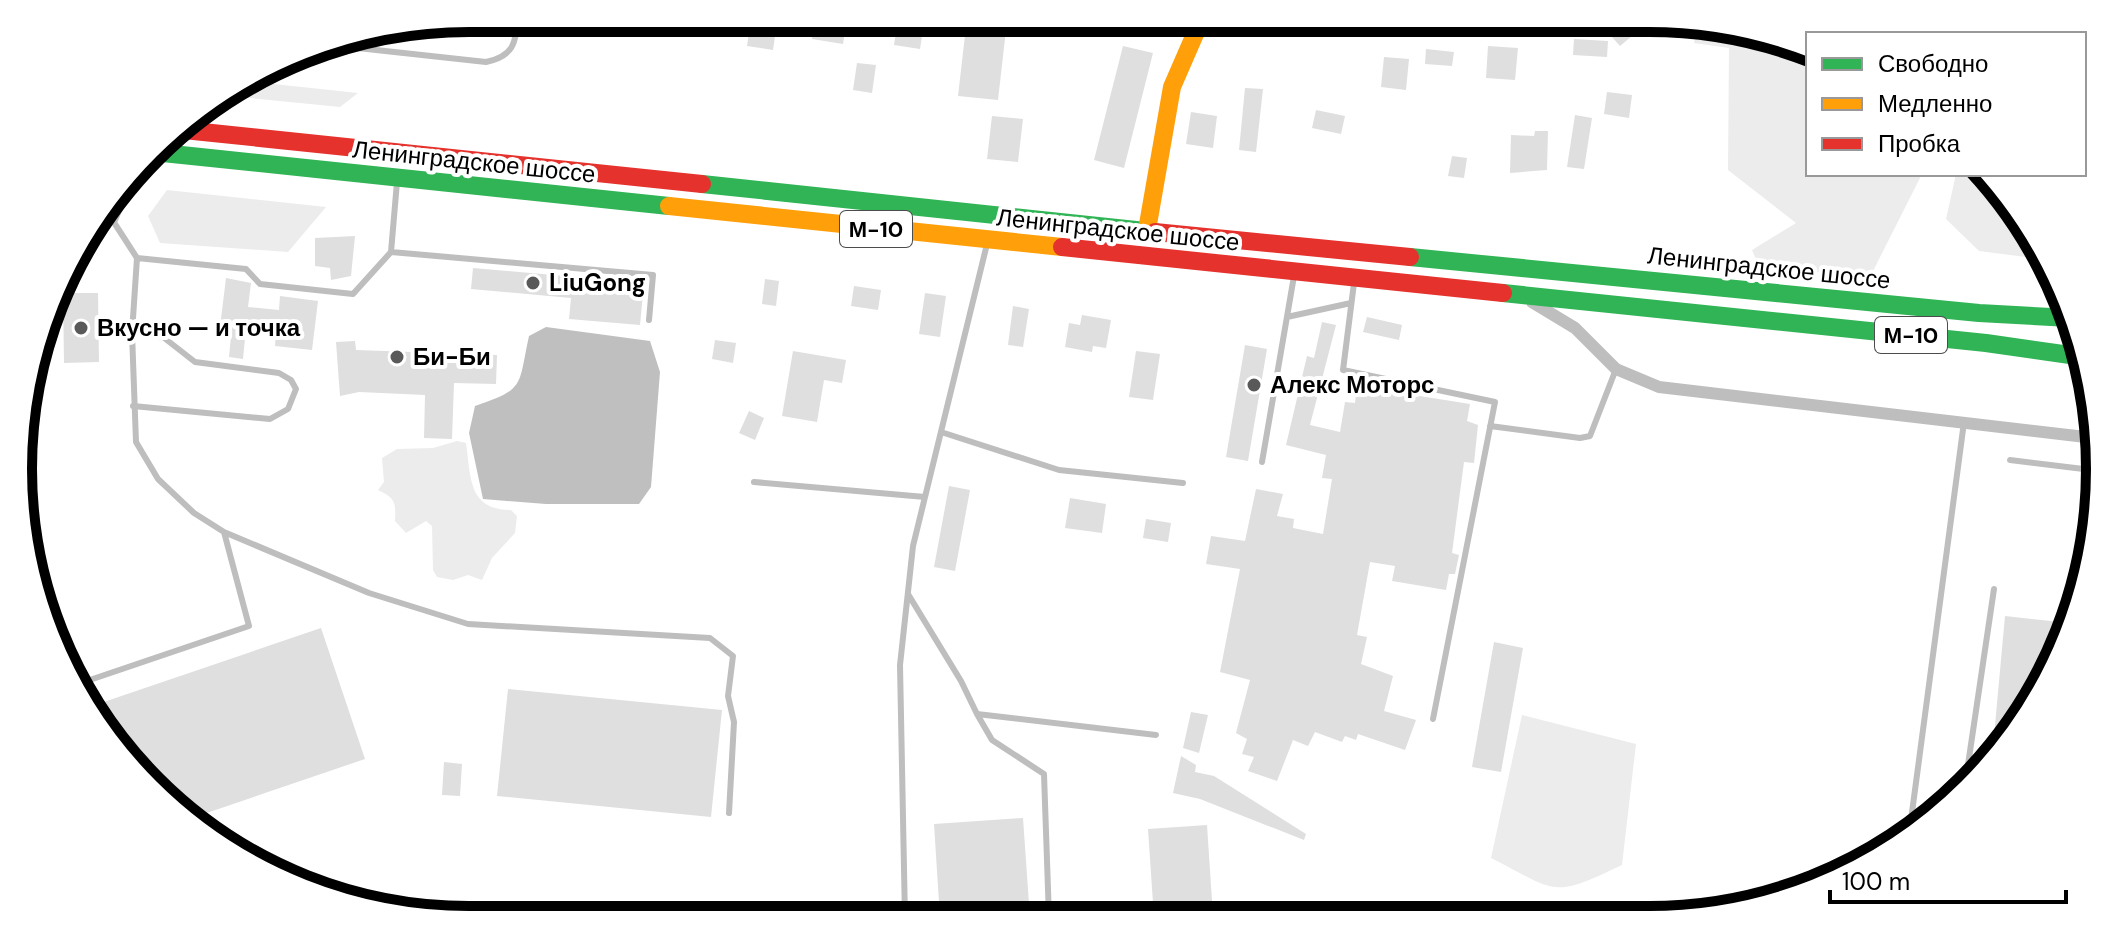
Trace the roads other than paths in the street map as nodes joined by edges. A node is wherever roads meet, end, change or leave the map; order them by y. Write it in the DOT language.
graph roads {
  1 [pos="517,32"];
  2 [pos="1196,32"];
  3 [pos="354,48"];
  4 [pos="192,131"];
  5 [pos="167,154"];
  6 [pos="397,178"];
  7 [pos="123,202"];
  8 [pos="112,217"];
  9 [pos="115,220"];
  10 [pos="1147,230"];
  11 [pos="988,240"];
  12 [pos="391,252"];
  13 [pos="137,258"];
  14 [pos="1295,273"];
  15 [pos="1354,279"];
  16 [pos="1518,296"];
  17 [pos="1351,303"];
  18 [pos="1287,317"];
  19 [pos="2059,317"];
  20 [pos="649,320"];
  21 [pos="132,333"];
  22 [pos="2071,355"];
  23 [pos="1616,369"];
  24 [pos="133,406"];
  25 [pos="1964,422"];
  26 [pos="1490,426"];
  27 [pos="941,432"];
  28 [pos="2085,437"];
  29 [pos="2010,460"];
  30 [pos="1262,462"];
  31 [pos="2086,469"];
  32 [pos="754,482"];
  33 [pos="1183,483"];
  34 [pos="925,497"];
  35 [pos="224,532"];
  36 [pos="1994,589"];
  37 [pos="908,594"];
  38 [pos="87,681"];
  39 [pos="977,714"];
  40 [pos="1433,719"];
  41 [pos="1156,735"];
  42 [pos="1968,768"];
  43 [pos="729,813"];
  44 [pos="1911,819"];
  45 [pos="905,906"];
  46 [pos="1049,906"];
  1 -- 3 [label="lane"];
  2 -- 10 [label="main road"];
  4 -- 10 [label="main road, Ленинградское шоссе / М-10"];
  5 -- 6 [label="main road, Ленинградское шоссе / М-10"];
  6 -- 11 [label="main road, Ленинградское шоссе / М-10"];
  6 -- 12 [label="lane"];
  7 -- 9 [label="lane"];
  8 -- 9 [label="lane"];
  9 -- 13 [label="lane"];
  10 -- 19 [label="main road, Ленинградское шоссе / М-10"];
  11 -- 14 [label="main road, Ленинградское шоссе / М-10"];
  11 -- 27 [label="lane"];
  12 -- 13 [label="lane"];
  12 -- 20 [label="lane"];
  13 -- 21 [label="lane"];
  14 -- 15 [label="main road, Ленинградское шоссе / М-10"];
  14 -- 18 [label="lane"];
  15 -- 16 [label="main road, Ленинградское шоссе / М-10"];
  15 -- 17 [label="lane"];
  16 -- 22 [label="main road, Ленинградское шоссе / М-10"];
  16 -- 23 [label="street"];
  17 -- 18 [label="lane"];
  17 -- 26 [label="lane"];
  18 -- 30 [label="lane"];
  21 -- 24 [label="lane"];
  21 -- 24 [label="lane"];
  23 -- 25 [label="street"];
  23 -- 26 [label="lane"];
  24 -- 35 [label="lane"];
  25 -- 28 [label="street"];
  25 -- 44 [label="lane"];
  26 -- 40 [label="lane"];
  27 -- 33 [label="lane"];
  27 -- 34 [label="lane"];
  29 -- 31 [label="lane"];
  32 -- 34 [label="lane"];
  34 -- 37 [label="lane"];
  35 -- 38 [label="lane"];
  35 -- 43 [label="lane"];
  36 -- 42 [label="lane"];
  37 -- 39 [label="lane"];
  37 -- 45 [label="lane"];
  39 -- 41 [label="lane"];
  39 -- 46 [label="lane"];
}
